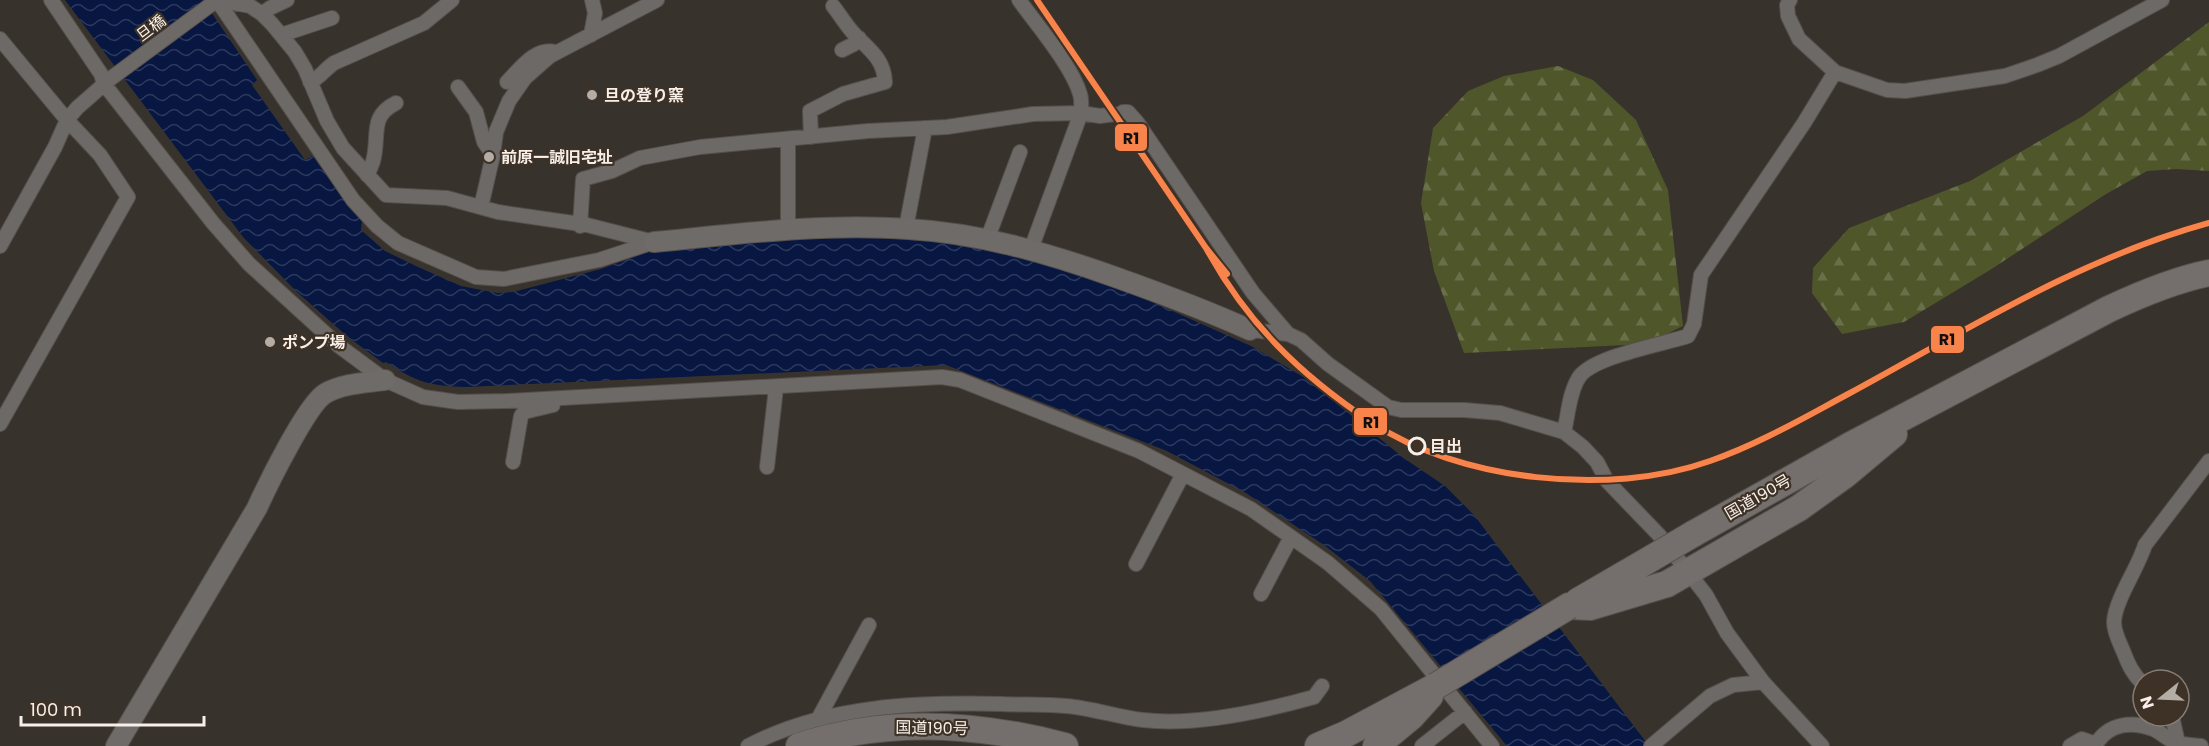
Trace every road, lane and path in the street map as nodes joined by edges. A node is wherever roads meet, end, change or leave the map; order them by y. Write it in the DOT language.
graph roads {
  1 [pos="51,0"];
  2 [pos="287,0"];
  3 [pos="452,0"];
  4 [pos="592,0"];
  5 [pos="657,0"];
  6 [pos="1019,0"];
  7 [pos="1790,0"];
  8 [pos="2162,0"];
  9 [pos="216,1"];
  10 [pos="834,6"];
  11 [pos="267,8"];
  12 [pos="332,18"];
  13 [pos="281,35"];
  14 [pos="591,35"];
  15 [pos="859,38"];
  16 [pos="0,39"];
  17 [pos="842,50"];
  18 [pos="557,53"];
  19 [pos="1834,72"];
  20 [pos="107,82"];
  21 [pos="310,82"];
  22 [pos="507,82"];
  23 [pos="458,87"];
  24 [pos="396,103"];
  25 [pos="1081,112"];
  26 [pos="67,120"];
  27 [pos="925,128"];
  28 [pos="811,137"];
  29 [pos="788,139"];
  30 [pos="1020,152"];
  31 [pos="493,155"];
  32 [pos="367,175"];
  33 [pos="481,207"];
  34 [pos="580,226"];
  35 [pos="906,228"];
  36 [pos="788,230"];
  37 [pos="987,240"];
  38 [pos="654,242"];
  39 [pos="0,246"];
  40 [pos="1031,249"];
  41 [pos="2209,273"];
  42 [pos="1250,330"];
  43 [pos="1288,334"];
  44 [pos="385,380"];
  45 [pos="776,388"];
  46 [pos="563,399"];
  47 [pos="1914,411"];
  48 [pos="0,424"];
  49 [pos="1564,432"];
  50 [pos="2209,461"];
  51 [pos="513,462"];
  52 [pos="767,467"];
  53 [pos="1183,474"];
  54 [pos="1291,537"];
  55 [pos="1136,564"];
  56 [pos="1689,572"];
  57 [pos="1261,594"];
  58 [pos="1569,606"];
  59 [pos="869,625"];
  60 [pos="2131,672"];
  61 [pos="1763,682"];
  62 [pos="1322,686"];
  63 [pos="1436,686"];
  64 [pos="1465,712"];
  65 [pos="818,719"];
  66 [pos="2174,728"];
  67 [pos="2098,745"];
  68 [pos="2177,745"];
  69 [pos="116,746"];
  70 [pos="748,746"];
  71 [pos="799,746"];
  72 [pos="1065,746"];
  73 [pos="1318,746"];
  74 [pos="1376,746"];
  75 [pos="1422,746"];
  76 [pos="1492,746"];
  77 [pos="1652,746"];
  78 [pos="1822,746"];
  79 [pos="2070,746"];
  80 [pos="2201,746"];
  1 -- 20 [label="street"];
  2 -- 11 [label="street"];
  3 -- 21 [label="street"];
  4 -- 14 [label="street"];
  5 -- 14 [label="street"];
  6 -- 25 [label="street"];
  7 -- 19 [label="street"];
  8 -- 19 [label="street"];
  9 -- 11 [label="street"];
  9 -- 20 [label="street, 旦橋"];
  9 -- 38 [label="street"];
  10 -- 15 [label="street"];
  11 -- 13 [label="street"];
  12 -- 13 [label="street"];
  13 -- 21 [label="street"];
  14 -- 18 [label="street"];
  15 -- 17 [label="street"];
  15 -- 28 [label="street"];
  16 -- 26 [label="street"];
  18 -- 22 [label="street"];
  18 -- 31 [label="street"];
  19 -- 49 [label="street"];
  20 -- 26 [label="street, 旦橋"];
  20 -- 44 [label="street"];
  21 -- 32 [label="street"];
  23 -- 31 [label="street"];
  24 -- 32 [label="street"];
  25 -- 27 [label="street"];
  25 -- 40 [label="street"];
  25 -- 43 [label="street"];
  26 -- 39 [label="street"];
  26 -- 48 [label="street"];
  27 -- 28 [label="street"];
  27 -- 35 [label="street"];
  28 -- 29 [label="street"];
  29 -- 34 [label="street"];
  29 -- 36 [label="street"];
  30 -- 37 [label="street"];
  31 -- 33 [label="street"];
  32 -- 33 [label="street"];
  33 -- 34 [label="street"];
  34 -- 38 [label="street"];
  35 -- 36 [label="street"];
  35 -- 37 [label="street"];
  36 -- 38 [label="street"];
  37 -- 40 [label="street"];
  40 -- 42 [label="street"];
  41 -- 47 [label="highway, 国道190号"];
  42 -- 43 [label="street"];
  43 -- 49 [label="street"];
  44 -- 46 [label="street"];
  44 -- 69 [label="street"];
  45 -- 46 [label="street"];
  45 -- 52 [label="street"];
  45 -- 53 [label="street"];
  46 -- 51 [label="street"];
  47 -- 56 [label="highway"];
  47 -- 58 [label="highway, 国道190号, bridge"];
  49 -- 56 [label="street"];
  50 -- 60 [label="street"];
  53 -- 54 [label="street"];
  53 -- 55 [label="street"];
  54 -- 57 [label="street"];
  54 -- 64 [label="street"];
  56 -- 58 [label="highway"];
  56 -- 61 [label="street"];
  58 -- 63 [label="highway, 国道190号, bridge"];
  59 -- 65 [label="street"];
  61 -- 77 [label="street"];
  61 -- 78 [label="street"];
  62 -- 65 [label="street"];
  63 -- 73 [label="highway, 国道190号"];
  63 -- 74 [label="highway"];
  64 -- 75 [label="street"];
  64 -- 76 [label="street"];
  65 -- 70 [label="street"];
  66 -- 68 [label="street"];
  67 -- 68 [label="street"];
  67 -- 79 [label="street"];
  68 -- 80 [label="street"];
  71 -- 72 [label="highway, 国道190号"];
}
